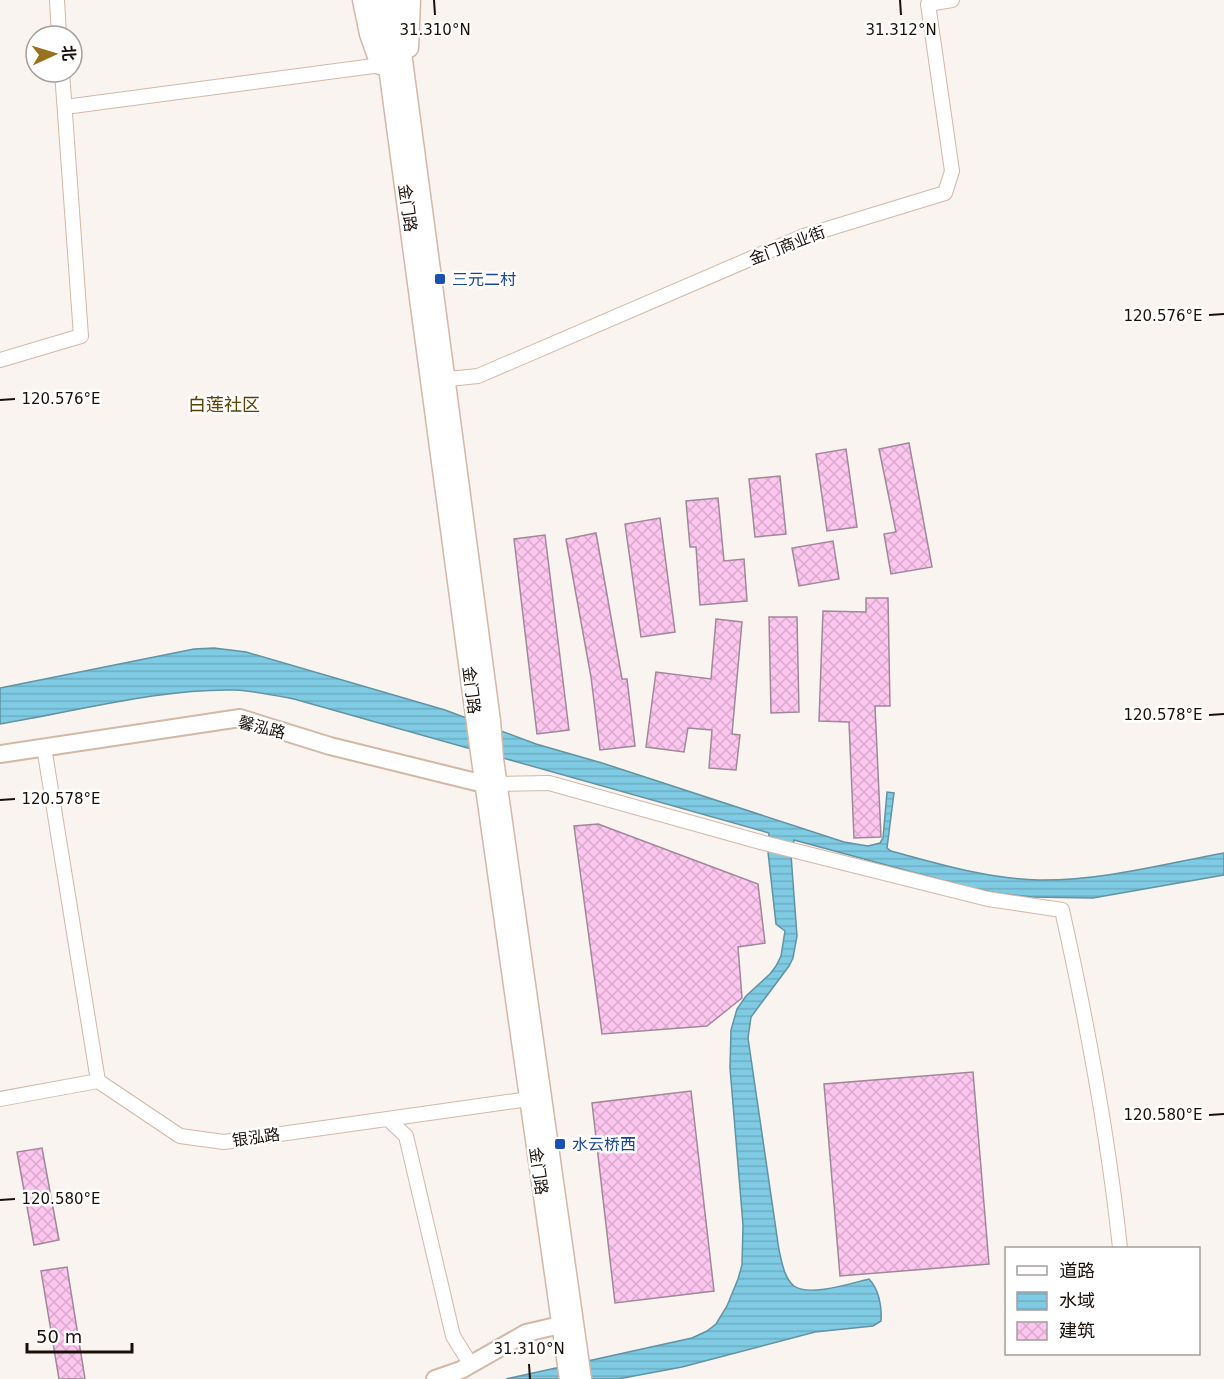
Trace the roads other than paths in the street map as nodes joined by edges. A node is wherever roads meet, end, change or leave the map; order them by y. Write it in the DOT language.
graph roads {
  1 [pos="57,0"];
  2 [pos="362,0"];
  3 [pos="379,0"];
  4 [pos="395,0"];
  5 [pos="411,0"];
  6 [pos="952,0"];
  7 [pos="58,24"];
  8 [pos="381,66"];
  9 [pos="63,84"];
  10 [pos="400,102"];
  11 [pos="65,107"];
  12 [pos="0,360"];
  13 [pos="437,380"];
  14 [pos="44,747"];
  15 [pos="0,753"];
  16 [pos="491,784"];
  17 [pos="98,1081"];
  18 [pos="0,1099"];
  19 [pos="529,1099"];
  20 [pos="389,1120"];
  21 [pos="1120,1247"];
  22 [pos="560,1325"];
  23 [pos="572,1356"];
  24 [pos="471,1365"];
  25 [pos="435,1379"];
  26 [pos="569,1379"];
  27 [pos="582,1379"];
  1 -- 7 [label="street"];
  2 -- 8 [label="main road"];
  3 -- 10 [label="main road, 金门路"];
  4 -- 10 [label="main road, 金门路"];
  5 -- 10 [label="main road"];
  6 -- 13 [label="street, 金门商业街"];
  8 -- 10 [label="main road"];
  8 -- 11 [label="street"];
  9 -- 11 [label="street"];
  10 -- 13 [label="main road, 金门路"];
  11 -- 12 [label="street"];
  13 -- 16 [label="main road, 金门路"];
  14 -- 15 [label="street, 馨泓路"];
  14 -- 16 [label="street, 馨泓路"];
  14 -- 17 [label="street"];
  16 -- 19 [label="main road, 金门路"];
  16 -- 21 [label="street"];
  16 -- 23 [label="main road, 金门路"];
  17 -- 18 [label="street"];
  17 -- 20 [label="street, 银泓路"];
  19 -- 20 [label="street, 银泓路"];
  19 -- 22 [label="main road, 金门路"];
  20 -- 24 [label="street"];
  22 -- 23 [label="main road, 金门路"];
  22 -- 24 [label="street"];
  23 -- 26 [label="main road, 金门路"];
  23 -- 27 [label="main road, 金门路"];
  24 -- 25 [label="street"];
}
